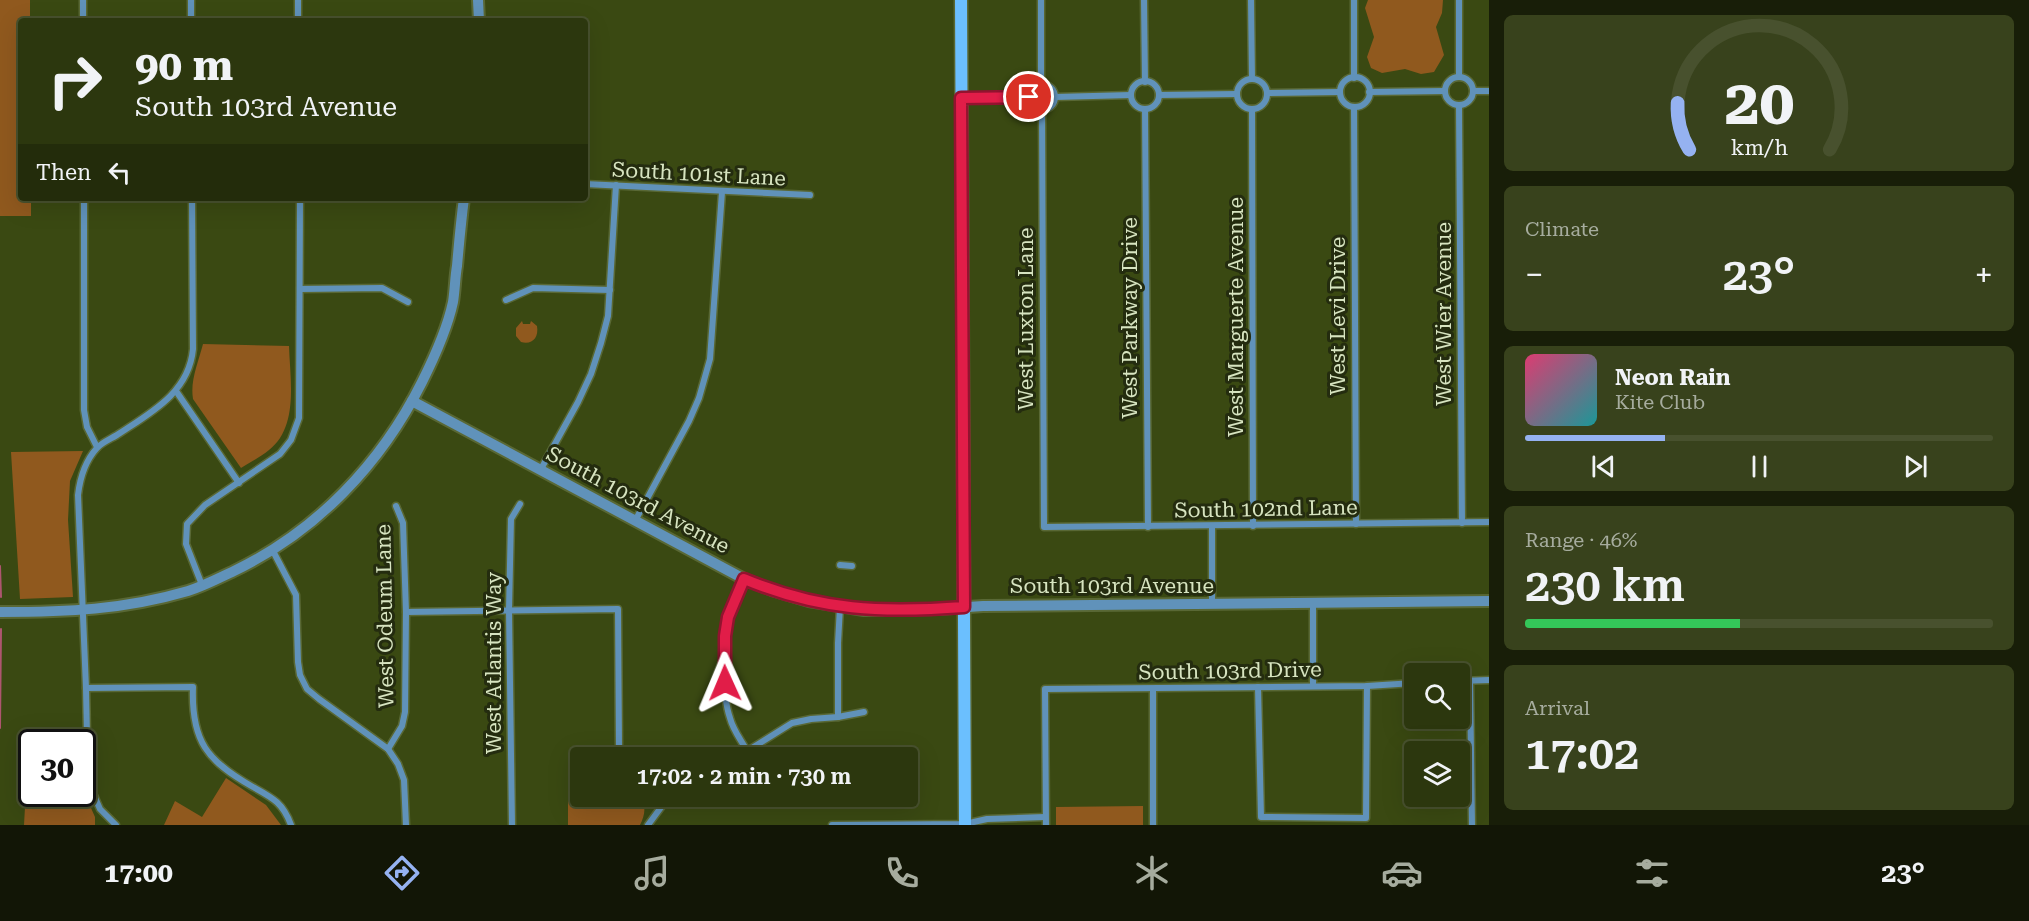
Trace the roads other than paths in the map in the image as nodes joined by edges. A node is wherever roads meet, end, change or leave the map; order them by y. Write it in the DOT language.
graph roads {
  1 [pos="83,0"];
  2 [pos="191,0"];
  3 [pos="298,0"];
  4 [pos="478,0"];
  5 [pos="961,0"];
  6 [pos="1041,0"];
  7 [pos="1144,0"];
  8 [pos="1251,0"];
  9 [pos="1354,0"];
  10 [pos="1459,0"];
  11 [pos="83,18"];
  12 [pos="191,18"];
  13 [pos="298,18"];
  14 [pos="479,18"];
  15 [pos="1459,77"];
  16 [pos="1354,78"];
  17 [pos="1252,80"];
  18 [pos="1145,82"];
  19 [pos="1041,83"];
  20 [pos="1445,91"];
  21 [pos="1474,91"];
  22 [pos="1489,91"];
  23 [pos="1340,92"];
  24 [pos="1369,92"];
  25 [pos="1267,93"];
  26 [pos="1237,94"];
  27 [pos="1131,95"];
  28 [pos="1159,95"];
  29 [pos="1029,97"];
  30 [pos="1055,97"];
  31 [pos="961,98"];
  32 [pos="1459,105"];
  33 [pos="1354,107"];
  34 [pos="1145,109"];
  35 [pos="1252,109"];
  36 [pos="1042,110"];
  37 [pos="588,184"];
  38 [pos="616,186"];
  39 [pos="722,192"];
  40 [pos="810,195"];
  41 [pos="84,201"];
  42 [pos="192,201"];
  43 [pos="300,201"];
  44 [pos="464,201"];
  45 [pos="300,289"];
  46 [pos="610,290"];
  47 [pos="506,300"];
  48 [pos="408,302"];
  49 [pos="176,391"];
  50 [pos="412,401"];
  51 [pos="98,447"];
  52 [pos="541,469"];
  53 [pos="239,483"];
  54 [pos="520,504"];
  55 [pos="396,507"];
  56 [pos="635,521"];
  57 [pos="1489,522"];
  58 [pos="1462,523"];
  59 [pos="1356,524"];
  60 [pos="1212,526"];
  61 [pos="1253,526"];
  62 [pos="1044,527"];
  63 [pos="1148,527"];
  64 [pos="273,551"];
  65 [pos="840,565"];
  66 [pos="852,566"];
  67 [pos="744,579"];
  68 [pos="201,585"];
  69 [pos="1489,601"];
  70 [pos="1313,603"];
  71 [pos="1212,604"];
  72 [pos="840,607"];
  73 [pos="964,607"];
  74 [pos="509,610"];
  75 [pos="83,611"];
  76 [pos="0,612"];
  77 [pos="406,612"];
  78 [pos="1470,680"];
  79 [pos="1489,680"];
  80 [pos="1404,684"];
  81 [pos="1313,686"];
  82 [pos="1367,686"];
  83 [pos="1258,687"];
  84 [pos="86,688"];
  85 [pos="1153,689"];
  86 [pos="864,712"];
  87 [pos="838,717"];
  88 [pos="619,747"];
  89 [pos="745,747"];
  90 [pos="753,747"];
  91 [pos="388,749"];
  92 [pos="661,807"];
  93 [pos="1045,817"];
  94 [pos="113,824"];
  95 [pos="291,825"];
  96 [pos="406,825"];
  97 [pos="512,825"];
  98 [pos="648,825"];
  99 [pos="832,825"];
  100 [pos="966,825"];
  101 [pos="1046,825"];
  102 [pos="1153,825"];
  103 [pos="1472,825"];
  1 -- 11 [label="street"];
  2 -- 12 [label="street"];
  3 -- 13 [label="street"];
  4 -- 14 [label="street"];
  5 -- 31 [label="main road"];
  6 -- 19 [label="street"];
  7 -- 18 [label="street"];
  8 -- 17 [label="street"];
  9 -- 16 [label="street"];
  10 -- 15 [label="street"];
  15 -- 20 [label="street"];
  15 -- 21 [label="street"];
  16 -- 23 [label="street"];
  16 -- 24 [label="street"];
  17 -- 25 [label="street"];
  17 -- 26 [label="street"];
  18 -- 27 [label="street"];
  18 -- 28 [label="street"];
  19 -- 29 [label="street"];
  19 -- 30 [label="street"];
  20 -- 24 [label="street"];
  20 -- 32 [label="street"];
  21 -- 22 [label="street"];
  21 -- 32 [label="street"];
  23 -- 25 [label="street"];
  23 -- 33 [label="street"];
  24 -- 33 [label="street"];
  25 -- 35 [label="street"];
  26 -- 28 [label="street"];
  26 -- 35 [label="street"];
  27 -- 30 [label="street"];
  27 -- 34 [label="street"];
  28 -- 34 [label="street"];
  29 -- 31 [label="street"];
  29 -- 36 [label="street"];
  30 -- 36 [label="street"];
  31 -- 73 [label="main road"];
  32 -- 58 [label="street, West Wier Avenue"];
  33 -- 59 [label="street, West Levi Drive"];
  34 -- 63 [label="street, West Parkway Drive"];
  35 -- 61 [label="street, West Marguerte Avenue"];
  36 -- 62 [label="street, West Luxton Lane"];
  37 -- 38 [label="street, South 101st Lane"];
  38 -- 39 [label="street, South 101st Lane"];
  38 -- 46 [label="street"];
  39 -- 40 [label="street, South 101st Lane"];
  39 -- 56 [label="street"];
  41 -- 51 [label="street"];
  42 -- 49 [label="street"];
  43 -- 45 [label="street"];
  44 -- 50 [label="street"];
  45 -- 48 [label="street"];
  45 -- 53 [label="street"];
  46 -- 47 [label="street"];
  46 -- 52 [label="street"];
  49 -- 51 [label="street"];
  49 -- 53 [label="street"];
  50 -- 52 [label="street, South 103rd Avenue"];
  50 -- 64 [label="street"];
  51 -- 75 [label="street"];
  52 -- 56 [label="street, South 103rd Avenue"];
  53 -- 68 [label="street"];
  54 -- 74 [label="street, West Atlantis Way"];
  55 -- 77 [label="street, West Odeum Lane"];
  56 -- 67 [label="street, South 103rd Avenue"];
  57 -- 58 [label="street, South 102nd Lane"];
  58 -- 59 [label="street, South 102nd Lane"];
  59 -- 61 [label="street, South 102nd Lane"];
  60 -- 61 [label="street, South 102nd Lane"];
  60 -- 63 [label="street, South 102nd Lane"];
  60 -- 71 [label="street"];
  62 -- 63 [label="street, South 102nd Lane"];
  64 -- 68 [label="street"];
  64 -- 91 [label="street"];
  65 -- 66 [label="street"];
  67 -- 72 [label="street, South 103rd Avenue"];
  67 -- 89 [label="street"];
  68 -- 75 [label="street"];
  69 -- 70 [label="street, South 103rd Avenue"];
  70 -- 71 [label="street, South 103rd Avenue"];
  70 -- 81 [label="street"];
  71 -- 73 [label="street, South 103rd Avenue"];
  72 -- 73 [label="street, South 103rd Avenue"];
  72 -- 87 [label="street"];
  73 -- 100 [label="main road"];
  74 -- 77 [label="street"];
  74 -- 88 [label="street"];
  74 -- 97 [label="street, West Atlantis Way"];
  75 -- 76 [label="street"];
  75 -- 84 [label="street"];
  77 -- 91 [label="street, West Odeum Lane"];
  78 -- 79 [label="street"];
  78 -- 103 [label="street"];
  80 -- 82 [label="street, South 103rd Drive"];
  81 -- 82 [label="street, South 103rd Drive"];
  81 -- 83 [label="street, South 103rd Drive"];
  82 -- 83 [label="street"];
  83 -- 85 [label="street, South 103rd Drive"];
  84 -- 94 [label="street"];
  84 -- 95 [label="street"];
  85 -- 93 [label="street, South 103rd Drive"];
  85 -- 102 [label="street"];
  86 -- 87 [label="street"];
  87 -- 90 [label="street"];
  91 -- 96 [label="street"];
  92 -- 98 [label="street"];
  93 -- 100 [label="street"];
  93 -- 101 [label="street"];
  99 -- 100 [label="street"];
}
